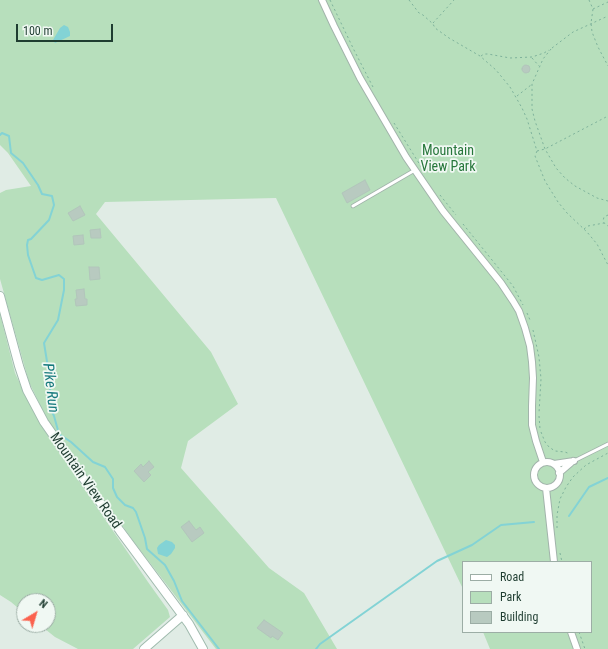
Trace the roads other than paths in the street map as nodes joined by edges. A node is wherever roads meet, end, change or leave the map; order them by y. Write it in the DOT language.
graph roads {
  1 [pos="322,0"];
  2 [pos="415,170"];
  3 [pos="353,206"];
  4 [pos="0,296"];
  5 [pos="608,444"];
  6 [pos="572,458"];
  7 [pos="543,462"];
  8 [pos="554,464"];
  9 [pos="559,473"];
  10 [pos="546,488"];
  11 [pos="554,561"];
  12 [pos="183,615"];
  13 [pos="571,633"];
  14 [pos="144,649"];
  15 [pos="203,649"];
  16 [pos="577,649"];
  1 -- 2 [label="street"];
  2 -- 3 [label="lane"];
  2 -- 7 [label="street"];
  4 -- 12 [label="street, Mountain View Road"];
  5 -- 6 [label="lane"];
  6 -- 8 [label="street"];
  6 -- 9 [label="street"];
  7 -- 8 [label="street"];
  7 -- 10 [label="street"];
  8 -- 9 [label="street"];
  9 -- 10 [label="street"];
  10 -- 11 [label="street"];
  12 -- 14 [label="street"];
  12 -- 15 [label="street, Mountain View Road"];
  13 -- 16 [label="street"];
}
